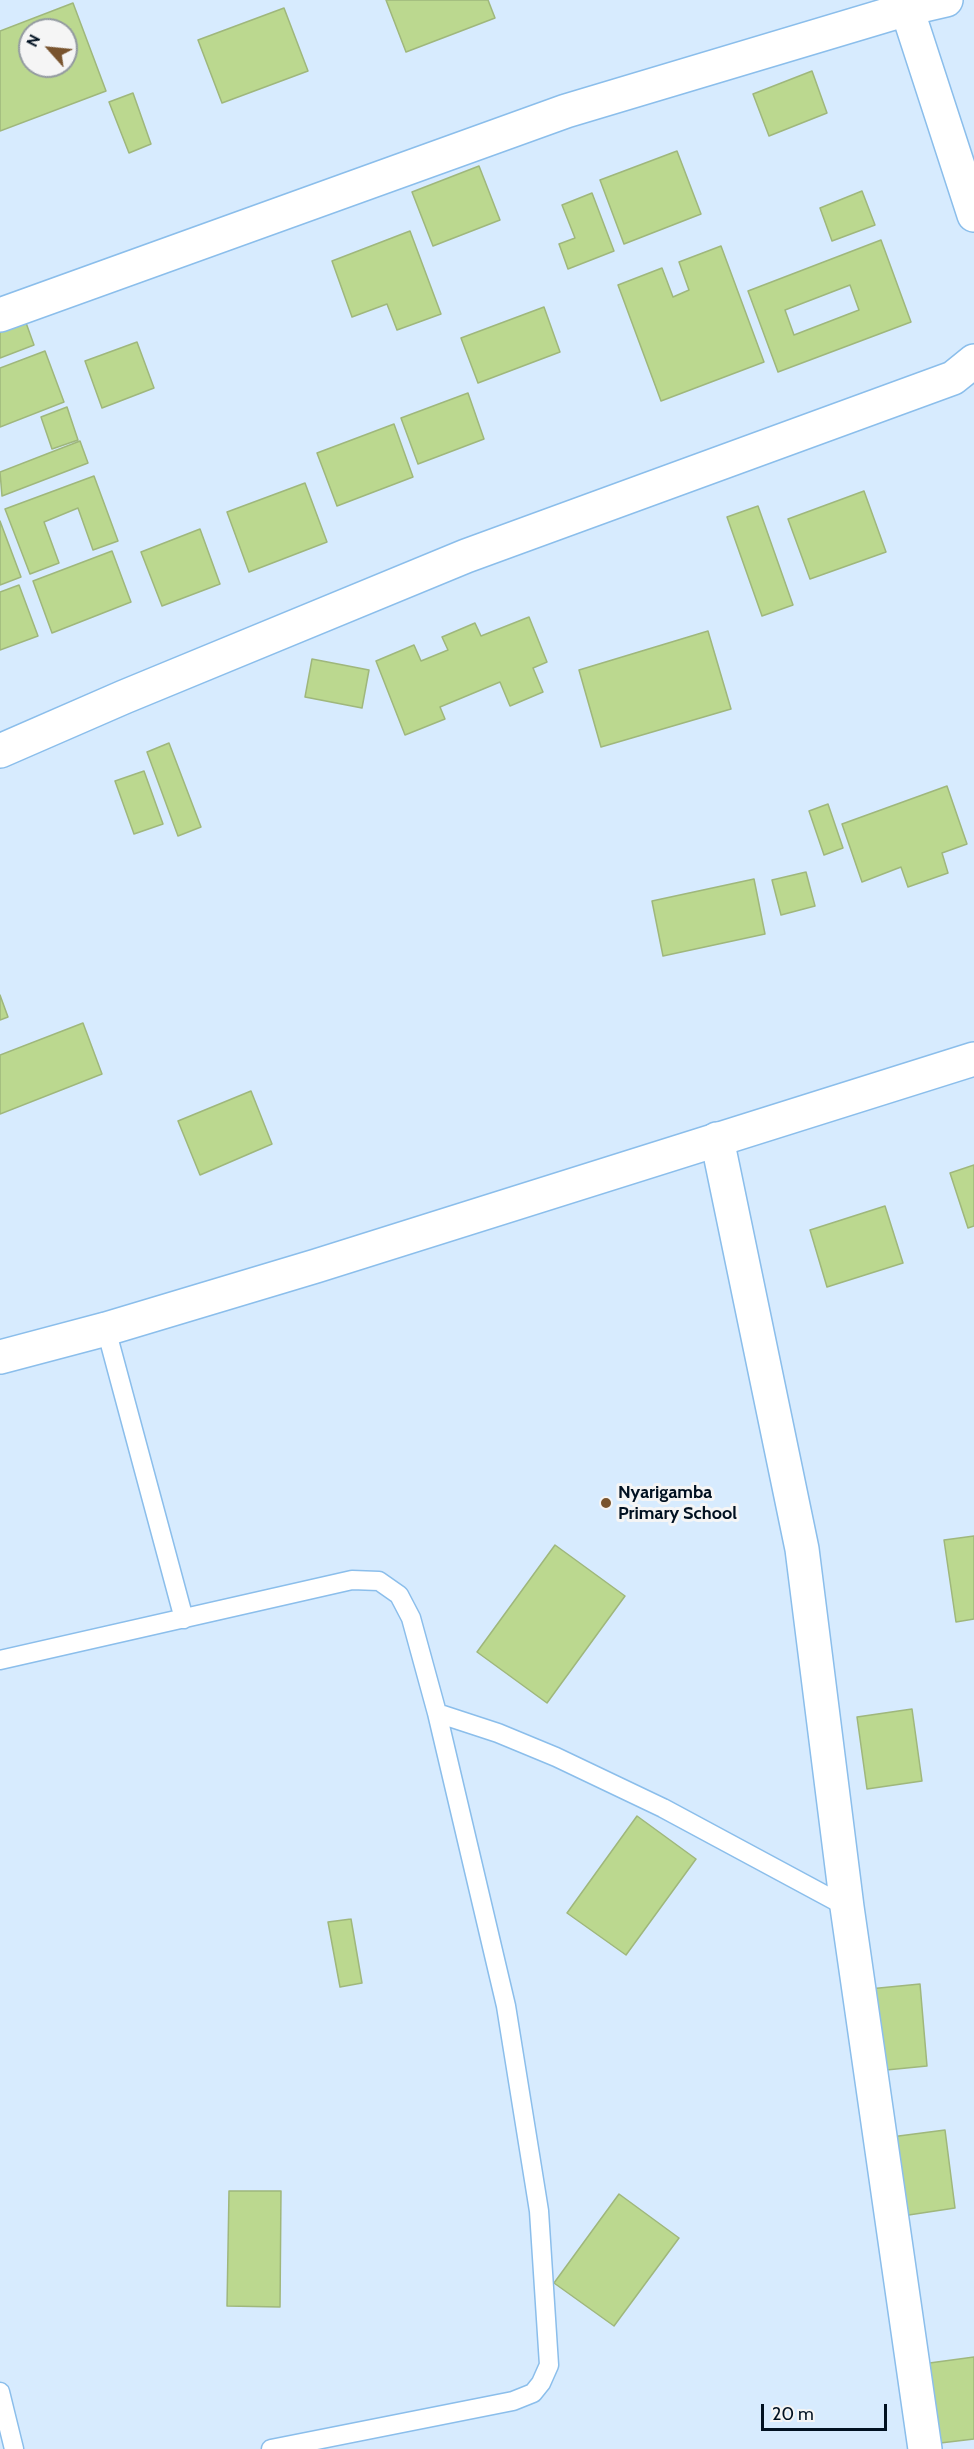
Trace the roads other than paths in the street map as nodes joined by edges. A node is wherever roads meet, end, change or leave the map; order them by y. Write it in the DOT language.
graph roads {
  1 [pos="946,0"];
  2 [pos="907,9"];
  3 [pos="974,214"];
  4 [pos="0,315"];
  5 [pos="974,361"];
  6 [pos="0,751"];
  7 [pos="974,1059"];
  8 [pos="717,1139"];
  9 [pos="106,1329"];
  10 [pos="0,1358"];
  11 [pos="184,1619"];
  12 [pos="0,1660"];
  13 [pos="437,1713"];
  14 [pos="847,1906"];
  15 [pos="0,2392"];
  16 [pos="14,2449"];
  17 [pos="271,2449"];
  18 [pos="925,2449"];
  1 -- 2 [label="street"];
  2 -- 3 [label="street"];
  2 -- 4 [label="street"];
  5 -- 6 [label="street"];
  7 -- 8 [label="street"];
  8 -- 9 [label="street"];
  8 -- 14 [label="street"];
  9 -- 10 [label="street"];
  9 -- 11 [label="lane"];
  11 -- 12 [label="lane"];
  11 -- 13 [label="lane"];
  13 -- 14 [label="lane"];
  13 -- 17 [label="lane"];
  14 -- 18 [label="street"];
  15 -- 16 [label="lane"];
}
